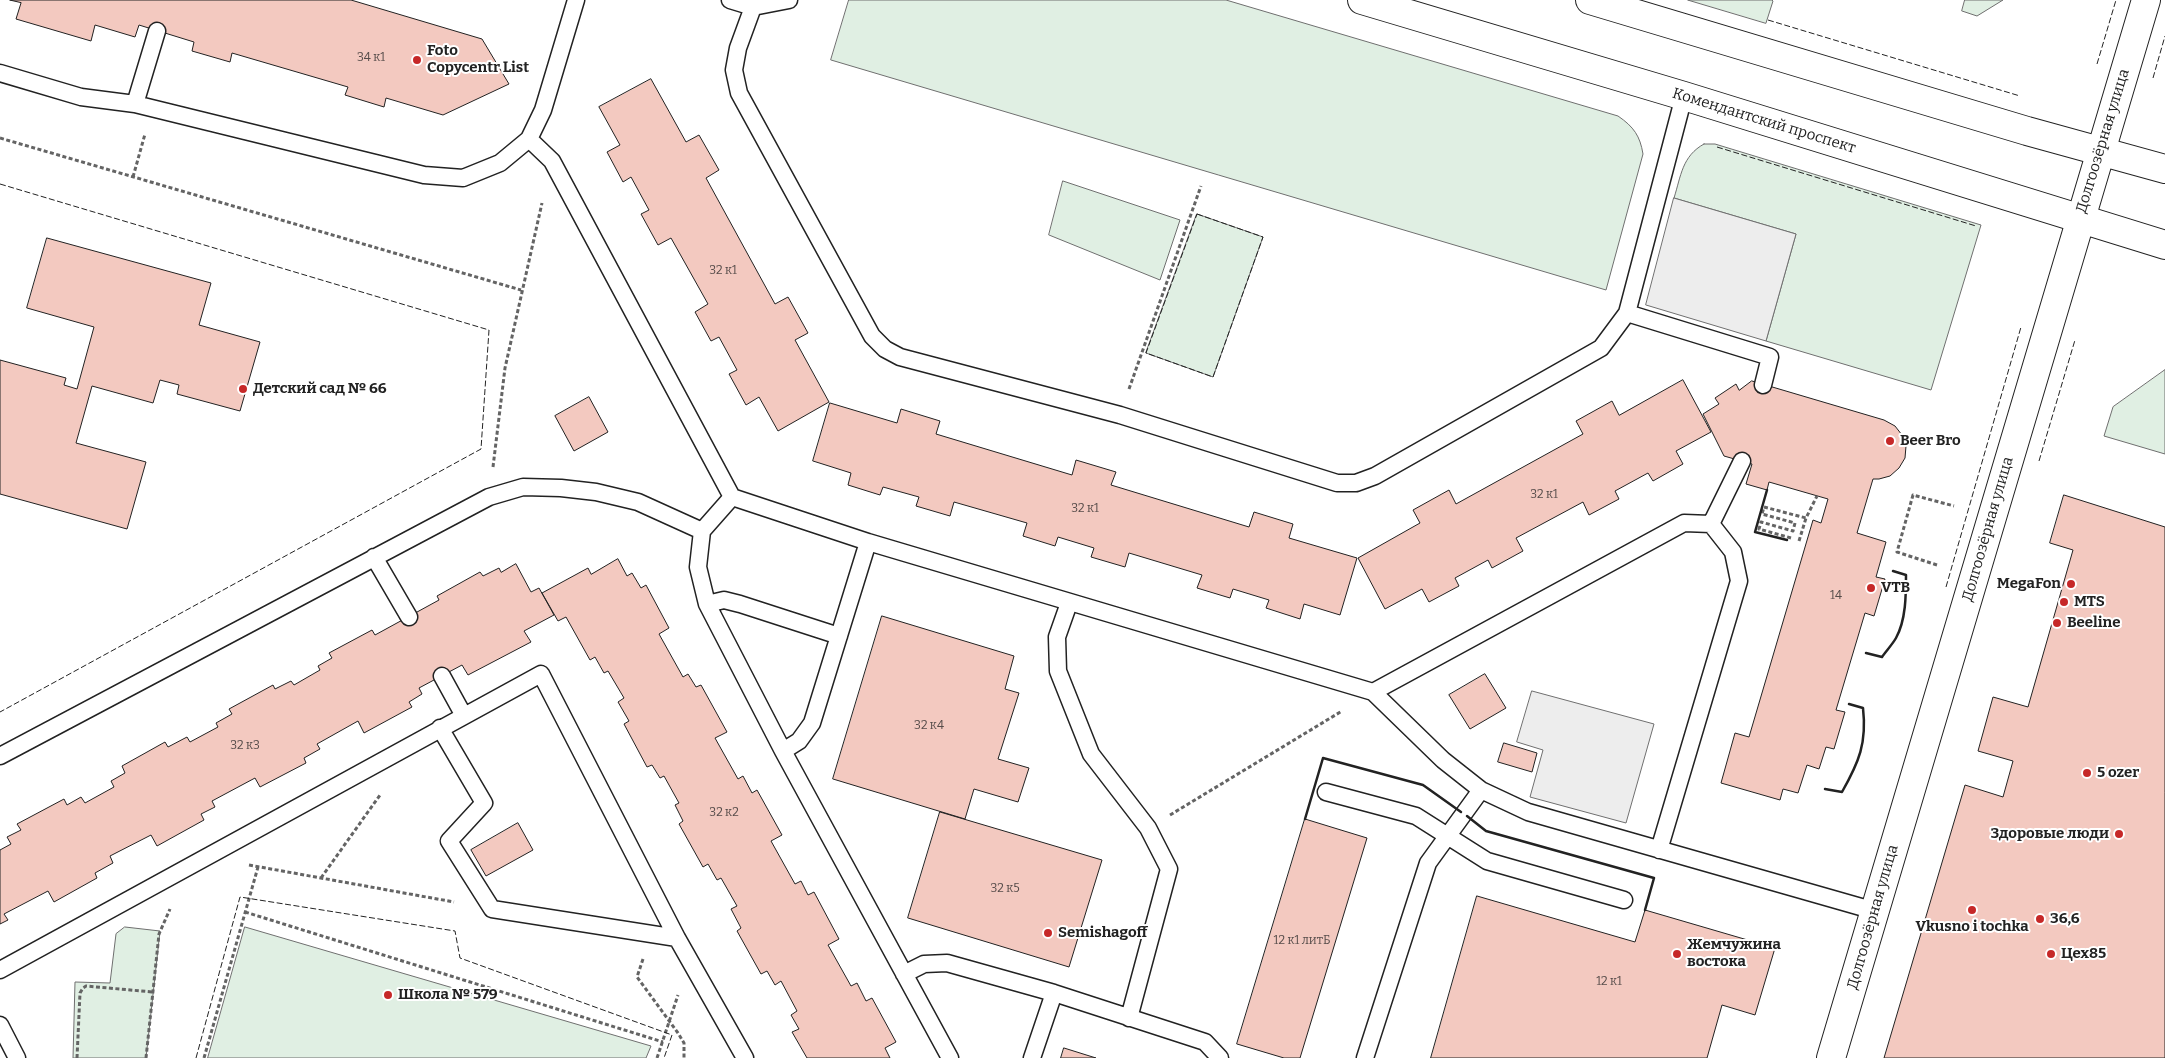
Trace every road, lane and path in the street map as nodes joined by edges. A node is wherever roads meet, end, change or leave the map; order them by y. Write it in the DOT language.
graph roads {
  1 [pos="576,0"];
  2 [pos="730,0"];
  3 [pos="789,0"];
  4 [pos="1362,0"];
  5 [pos="1590,0"];
  6 [pos="2146,0"];
  7 [pos="753,7"];
  8 [pos="157,31"];
  9 [pos="0,73"];
  10 [pos="1684,96"];
  11 [pos="135,104"];
  12 [pos="152,108"];
  13 [pos="0,138"];
  14 [pos="530,139"];
  15 [pos="2100,150"];
  16 [pos="552,161"];
  17 [pos="2165,169"];
  18 [pos="133,177"];
  19 [pos="1201,186"];
  20 [pos="2080,219"];
  21 [pos="2165,246"];
  22 [pos="522,290"];
  23 [pos="1627,313"];
  24 [pos="1763,385"];
  25 [pos="1120,415"];
  26 [pos="1742,461"];
  27 [pos="1817,496"];
  28 [pos="489,497"];
  29 [pos="732,497"];
  30 [pos="1954,506"];
  31 [pos="1806,518"];
  32 [pos="1711,524"];
  33 [pos="702,530"];
  34 [pos="1791,538"];
  35 [pos="1799,541"];
  36 [pos="868,542"];
  37 [pos="374,557"];
  38 [pos="1937,565"];
  39 [pos="1069,603"];
  40 [pos="707,604"];
  41 [pos="409,617"];
  42 [pos="839,636"];
  43 [pos="442,676"];
  44 [pos="1373,692"];
  45 [pos="464,716"];
  46 [pos="440,728"];
  47 [pos="783,751"];
  48 [pos="0,756"];
  49 [pos="385,788"];
  50 [pos="1482,790"];
  51 [pos="1326,792"];
  52 [pos="1148,828"];
  53 [pos="1448,836"];
  54 [pos="1660,850"];
  55 [pos="205,857"];
  56 [pos="258,867"];
  57 [pos="321,878"];
  58 [pos="1624,900"];
  59 [pos="492,909"];
  60 [pos="1875,911"];
  61 [pos="244,912"];
  62 [pos="621,929"];
  63 [pos="159,934"];
  64 [pos="677,938"];
  65 [pos="690,960"];
  66 [pos="0,970"];
  67 [pos="904,974"];
  68 [pos="153,992"];
  69 [pos="1054,994"];
  70 [pos="1129,1018"];
  71 [pos="669,1022"];
  72 [pos="0,1025"];
  73 [pos="663,1042"];
  74 [pos="17,1058"];
  75 [pos="77,1058"];
  76 [pos="146,1058"];
  77 [pos="204,1058"];
  78 [pos="656,1058"];
  79 [pos="684,1058"];
  80 [pos="745,1058"];
  81 [pos="950,1058"];
  82 [pos="1032,1058"];
  83 [pos="1220,1058"];
  84 [pos="1365,1058"];
  85 [pos="1832,1058"];
  1 -- 14 [label="lane"];
  2 -- 7 [label="lane"];
  3 -- 7 [label="lane"];
  4 -- 10 [label="main road, Комендантский проспект"];
  5 -- 15 [label="main road"];
  6 -- 15 [label="main road, Долгоозёрная улица"];
  7 -- 25 [label="lane"];
  8 -- 11 [label="lane"];
  9 -- 11 [label="lane"];
  10 -- 20 [label="main road, Комендантский проспект"];
  10 -- 23 [label="lane"];
  11 -- 12 [label="lane"];
  12 -- 14 [label="lane"];
  12 -- 18 [label="path"];
  13 -- 18 [label="path"];
  14 -- 16 [label="lane"];
  15 -- 17 [label="main road"];
  15 -- 20 [label="main road, Долгоозёрная улица"];
  16 -- 22 [label="path"];
  16 -- 29 [label="lane"];
  18 -- 22 [label="path"];
  19 -- 25 [label="path"];
  20 -- 21 [label="main road, Комендантский проспект"];
  20 -- 60 [label="main road, Долгоозёрная улица"];
  22 -- 28 [label="path"];
  23 -- 24 [label="lane"];
  23 -- 25 [label="lane"];
  26 -- 32 [label="lane"];
  27 -- 31 [label="path"];
  28 -- 33 [label="lane"];
  28 -- 37 [label="lane"];
  29 -- 33 [label="lane"];
  29 -- 36 [label="lane"];
  30 -- 38 [label="path"];
  31 -- 34 [label="path"];
  31 -- 35 [label="path"];
  32 -- 44 [label="lane"];
  32 -- 54 [label="lane"];
  33 -- 40 [label="lane"];
  36 -- 39 [label="lane"];
  36 -- 42 [label="lane"];
  37 -- 41 [label="lane"];
  37 -- 48 [label="lane"];
  39 -- 44 [label="lane"];
  39 -- 52 [label="lane"];
  40 -- 42 [label="lane"];
  40 -- 47 [label="lane"];
  42 -- 47 [label="lane"];
  43 -- 45 [label="lane"];
  44 -- 50 [label="lane"];
  44 -- 52 [label="path"];
  45 -- 46 [label="lane"];
  45 -- 64 [label="lane"];
  46 -- 55 [label="lane"];
  46 -- 59 [label="lane"];
  47 -- 67 [label="lane"];
  49 -- 57 [label="path"];
  50 -- 53 [label="lane"];
  50 -- 54 [label="lane"];
  51 -- 53 [label="lane"];
  52 -- 70 [label="lane"];
  53 -- 58 [label="lane"];
  53 -- 84 [label="lane"];
  54 -- 60 [label="lane"];
  55 -- 56 [label="path"];
  55 -- 66 [label="lane"];
  56 -- 57 [label="path"];
  56 -- 61 [label="path"];
  57 -- 59 [label="path"];
  59 -- 62 [label="lane"];
  60 -- 85 [label="main road, Долгоозёрная улица"];
  61 -- 73 [label="path"];
  61 -- 77 [label="path"];
  62 -- 64 [label="lane"];
  62 -- 71 [label="path"];
  63 -- 68 [label="path"];
  64 -- 65 [label="lane"];
  65 -- 71 [label="path"];
  65 -- 80 [label="lane"];
  67 -- 69 [label="lane"];
  67 -- 81 [label="lane"];
  68 -- 75 [label="path"];
  68 -- 76 [label="path"];
  69 -- 70 [label="lane"];
  69 -- 82 [label="lane"];
  70 -- 83 [label="lane"];
  71 -- 73 [label="path"];
  71 -- 79 [label="path"];
  72 -- 74 [label="lane"];
  73 -- 78 [label="path"];
}
